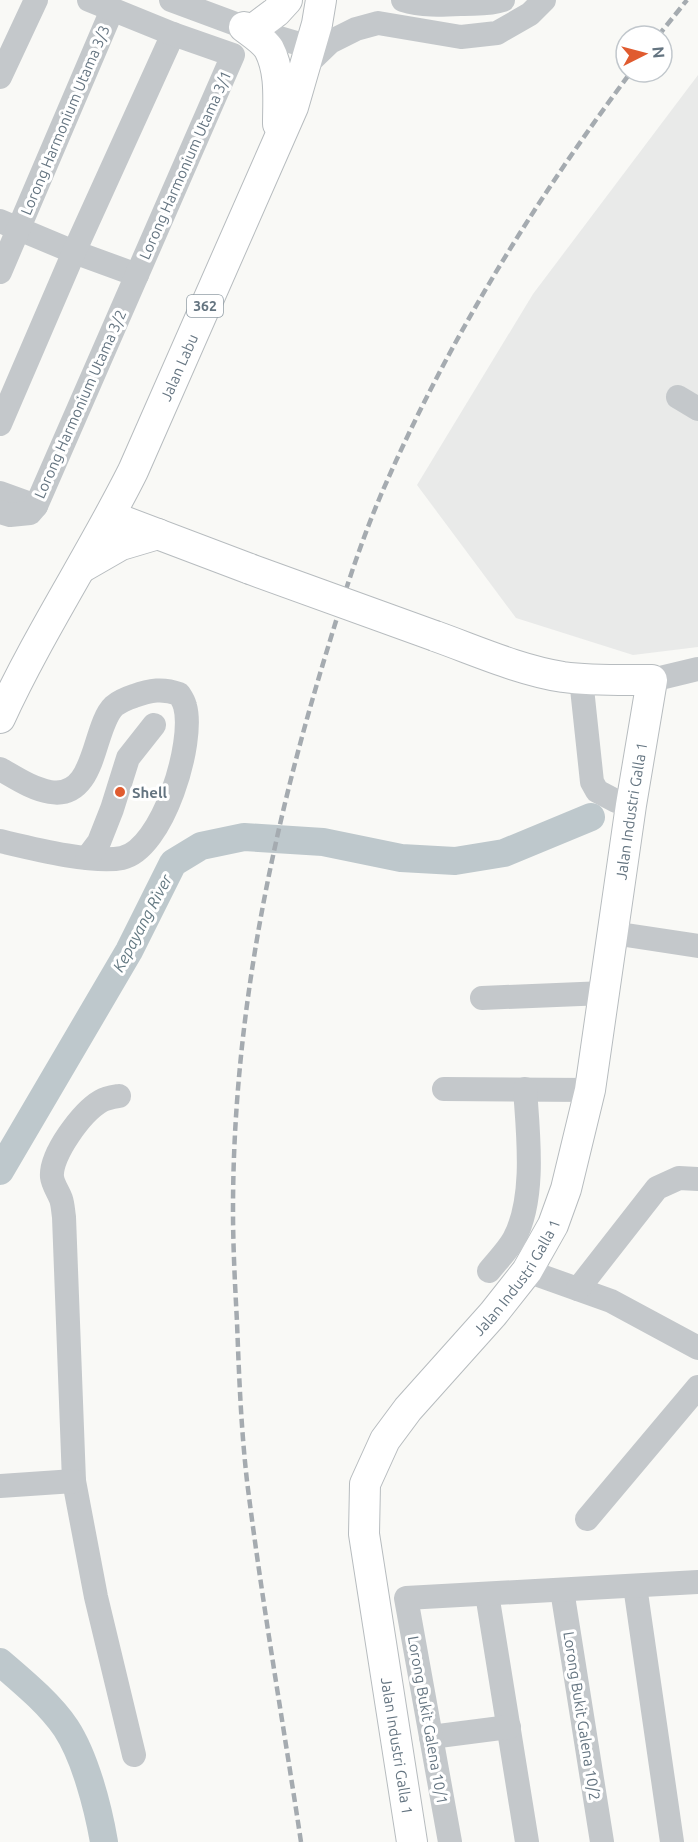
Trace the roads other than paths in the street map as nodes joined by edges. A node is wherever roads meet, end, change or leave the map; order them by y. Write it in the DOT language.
graph roads {
  1 [pos="36,0"];
  2 [pos="89,0"];
  3 [pos="171,0"];
  4 [pos="287,0"];
  5 [pos="321,0"];
  6 [pos="403,0"];
  7 [pos="503,0"];
  8 [pos="544,0"];
  9 [pos="112,10"];
  10 [pos="248,28"];
  11 [pos="173,34"];
  12 [pos="307,57"];
  13 [pos="0,77"];
  14 [pos="278,142"];
  15 [pos="9,225"];
  16 [pos="74,252"];
  17 [pos="0,272"];
  18 [pos="137,275"];
  19 [pos="0,424"];
  20 [pos="132,471"];
  21 [pos="0,494"];
  22 [pos="36,506"];
  23 [pos="5,514"];
  24 [pos="110,516"];
  25 [pos="151,532"];
  26 [pos="81,568"];
  27 [pos="698,669"];
  28 [pos="581,679"];
  29 [pos="652,680"];
  30 [pos="129,698"];
  31 [pos="0,718"];
  32 [pos="154,725"];
  33 [pos="184,756"];
  34 [pos="0,769"];
  35 [pos="631,805"];
  36 [pos="0,841"];
  37 [pos="87,858"];
  38 [pos="613,933"];
  39 [pos="698,946"];
  40 [pos="605,993"];
  41 [pos="482,998"];
  42 [pos="444,1089"];
  43 [pos="525,1089"];
  44 [pos="590,1090"];
  45 [pos="119,1096"];
  46 [pos="698,1179"];
  47 [pos="489,1271"];
  48 [pos="527,1271"];
  49 [pos="578,1289"];
  50 [pos="698,1348"];
  51 [pos="698,1387"];
  52 [pos="74,1481"];
  53 [pos="0,1486"];
  54 [pos="587,1519"];
  55 [pos="698,1582"];
  56 [pos="635,1586"];
  57 [pos="562,1590"];
  58 [pos="488,1594"];
  59 [pos="509,1727"];
  60 [pos="430,1737"];
  61 [pos="134,1755"];
  62 [pos="412,1842"];
  63 [pos="450,1842"];
  64 [pos="527,1842"];
  65 [pos="602,1842"];
  66 [pos="672,1842"];
  1 -- 13 [label="street"];
  2 -- 9 [label="street"];
  3 -- 10 [label="street"];
  4 -- 10 [label="main road"];
  5 -- 12 [label="main road, Jalan Labu / 362"];
  6 -- 7 [label="street"];
  8 -- 12 [label="street"];
  9 -- 11 [label="street"];
  9 -- 15 [label="street, Lorong Harmonium Utama 3/3"];
  10 -- 12 [label="street"];
  10 -- 14 [label="main road"];
  11 -- 16 [label="street"];
  11 -- 18 [label="street, Lorong Harmonium Utama 3/1"];
  12 -- 14 [label="main road, Jalan Labu / 362"];
  14 -- 20 [label="main road, Jalan Labu / 362"];
  15 -- 16 [label="street"];
  15 -- 17 [label="street, Lorong Harmonium Utama 3/3"];
  16 -- 18 [label="street"];
  16 -- 19 [label="street"];
  18 -- 22 [label="street, Lorong Harmonium Utama 3/2"];
  20 -- 24 [label="main road, Jalan Labu / 362"];
  20 -- 25 [label="main road"];
  21 -- 22 [label="street"];
  22 -- 23 [label="street, Lorong Harmonium Utama 3/2"];
  24 -- 25 [label="main road"];
  24 -- 26 [label="main road, Jalan Labu / 362"];
  25 -- 26 [label="main road"];
  25 -- 28 [label="main road, bridge"];
  26 -- 31 [label="main road, Jalan Labu / 362"];
  27 -- 29 [label="street"];
  28 -- 29 [label="main road"];
  28 -- 35 [label="street"];
  29 -- 35 [label="main road, Jalan Industri Galla 1"];
  30 -- 32 [label="street"];
  30 -- 33 [label="street"];
  30 -- 34 [label="street"];
  32 -- 33 [label="street"];
  32 -- 37 [label="street"];
  33 -- 37 [label="street"];
  35 -- 38 [label="main road, Jalan Industri Galla 1"];
  36 -- 37 [label="street"];
  38 -- 39 [label="street"];
  38 -- 40 [label="main road, Jalan Industri Galla 1"];
  40 -- 41 [label="street"];
  40 -- 44 [label="main road, Jalan Industri Galla 1"];
  42 -- 43 [label="street"];
  43 -- 44 [label="street"];
  43 -- 47 [label="street"];
  44 -- 48 [label="main road, Jalan Industri Galla 1"];
  45 -- 52 [label="street"];
  46 -- 49 [label="street"];
  48 -- 49 [label="street"];
  48 -- 62 [label="main road, Jalan Industri Galla 1"];
  49 -- 50 [label="street"];
  51 -- 54 [label="street"];
  52 -- 53 [label="street"];
  52 -- 61 [label="street"];
  55 -- 56 [label="street"];
  56 -- 57 [label="street"];
  56 -- 66 [label="street"];
  57 -- 58 [label="street"];
  57 -- 65 [label="street, Lorong Bukit Galena 10/2"];
  58 -- 59 [label="street"];
  58 -- 60 [label="street, Lorong Bukit Galena 10/1"];
  59 -- 60 [label="street"];
  59 -- 64 [label="street"];
  60 -- 63 [label="street, Lorong Bukit Galena 10/1"];
}
